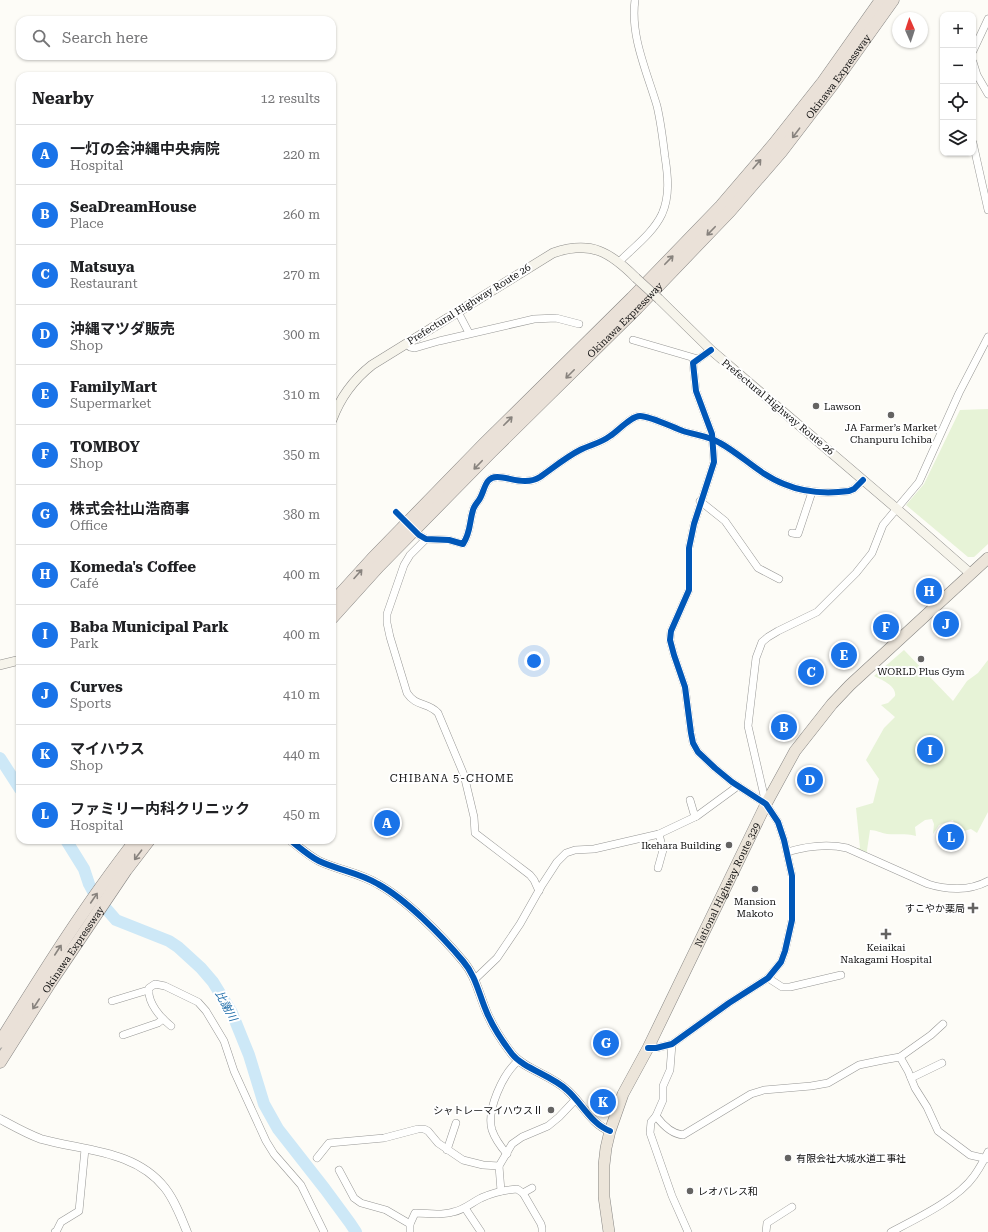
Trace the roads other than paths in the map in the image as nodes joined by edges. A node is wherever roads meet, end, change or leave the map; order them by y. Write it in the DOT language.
graph roads {
  1 [pos="635,0"];
  2 [pos="881,0"];
  3 [pos="893,0"];
  4 [pos="988,19"];
  5 [pos="974,48"];
  6 [pos="976,71"];
  7 [pos="988,94"];
  8 [pos="976,156"];
  9 [pos="988,210"];
  10 [pos="620,261"];
  11 [pos="458,312"];
  12 [pos="579,324"];
  13 [pos="469,333"];
  14 [pos="988,337"];
  15 [pos="633,340"];
  16 [pos="407,343"];
  17 [pos="711,350"];
  18 [pos="698,359"];
  19 [pos="336,411"];
  20 [pos="712,439"];
  21 [pos="863,480"];
  22 [pos="812,492"];
  23 [pos="700,501"];
  24 [pos="897,509"];
  25 [pos="792,533"];
  26 [pos="419,534"];
  27 [pos="426,539"];
  28 [pos="988,558"];
  29 [pos="971,574"];
  30 [pos="780,579"];
  31 [pos="336,599"];
  32 [pos="336,614"];
  33 [pos="16,661"];
  34 [pos="0,665"];
  35 [pos="738,786"];
  36 [pos="690,800"];
  37 [pos="766,804"];
  38 [pos="695,817"];
  39 [pos="660,834"];
  40 [pos="134,844"];
  41 [pos="145,844"];
  42 [pos="296,844"];
  43 [pos="787,852"];
  44 [pos="121,868"];
  45 [pos="658,868"];
  46 [pos="988,880"];
  47 [pos="539,891"];
  48 [pos="77,933"];
  49 [pos="841,975"];
  50 [pos="768,978"];
  51 [pos="474,980"];
  52 [pos="149,991"];
  53 [pos="112,1000"];
  54 [pos="162,1019"];
  55 [pos="943,1024"];
  56 [pos="171,1026"];
  57 [pos="123,1035"];
  58 [pos="0,1042"];
  59 [pos="672,1044"];
  60 [pos="648,1048"];
  61 [pos="900,1057"];
  62 [pos="518,1061"];
  63 [pos="0,1062"];
  64 [pos="942,1064"];
  65 [pos="911,1078"];
  66 [pos="576,1099"];
  67 [pos="656,1116"];
  68 [pos="0,1119"];
  69 [pos="456,1123"];
  70 [pos="610,1131"];
  71 [pos="85,1149"];
  72 [pos="447,1150"];
  73 [pos="507,1154"];
  74 [pos="987,1156"];
  75 [pos="317,1158"];
  76 [pos="499,1166"];
  77 [pos="339,1170"];
  78 [pos="532,1188"];
  79 [pos="501,1191"];
  80 [pos="523,1193"];
  81 [pos="792,1207"];
  82 [pos="465,1208"];
  83 [pos="410,1224"];
  84 [pos="55,1232"];
  85 [pos="187,1232"];
  86 [pos="324,1232"];
  87 [pos="410,1232"];
  88 [pos="481,1232"];
  89 [pos="542,1232"];
  90 [pos="609,1232"];
  91 [pos="688,1232"];
  92 [pos="766,1232"];
  93 [pos="891,1232"];
  1 -- 10 [label="street"];
  31 -- 2 [label="highway, Okinawa Expressway, one-way"];
  3 -- 32 [label="highway, Okinawa Expressway, one-way"];
  4 -- 5 [label="street"];
  6 -- 7 [label="street"];
  8 -- 9 [label="street"];
  10 -- 11 [label="main road, Prefectural Highway Route 26"];
  10 -- 17 [label="main road, Prefectural Highway Route 26, bridge"];
  11 -- 13 [label="street"];
  11 -- 16 [label="main road, Prefectural Highway Route 26"];
  12 -- 13 [label="street"];
  13 -- 16 [label="street"];
  14 -- 24 [label="street"];
  15 -- 18 [label="street"];
  16 -- 19 [label="main road, Prefectural Highway Route 26"];
  17 -- 18 [label="street"];
  17 -- 21 [label="main road, Prefectural Highway Route 26"];
  18 -- 20 [label="street"];
  20 -- 22 [label="street"];
  20 -- 23 [label="street"];
  20 -- 27 [label="street"];
  21 -- 22 [label="street"];
  21 -- 24 [label="main road, Prefectural Highway Route 26"];
  22 -- 25 [label="street"];
  23 -- 30 [label="street"];
  23 -- 35 [label="street"];
  24 -- 29 [label="main road, Prefectural Highway Route 26"];
  24 -- 37 [label="street"];
  26 -- 27 [label="street"];
  27 -- 47 [label="street"];
  28 -- 29 [label="highway, National Highway Route 329"];
  29 -- 37 [label="highway, National Highway Route 329"];
  33 -- 34 [label="main road"];
  35 -- 37 [label="street"];
  35 -- 38 [label="street"];
  36 -- 38 [label="street"];
  37 -- 43 [label="street"];
  37 -- 60 [label="highway, National Highway Route 329"];
  38 -- 39 [label="street"];
  39 -- 45 [label="street"];
  39 -- 47 [label="street"];
  40 -- 44 [label="highway, Okinawa Expressway"];
  41 -- 44 [label="highway, Okinawa Expressway, one-way"];
  42 -- 51 [label="street"];
  43 -- 46 [label="street"];
  43 -- 50 [label="street"];
  44 -- 48 [label="highway, Okinawa Expressway"];
  47 -- 51 [label="street"];
  58 -- 48 [label="highway, Okinawa Expressway, one-way"];
  48 -- 63 [label="highway, Okinawa Expressway, one-way"];
  49 -- 50 [label="street"];
  50 -- 59 [label="street"];
  51 -- 62 [label="street"];
  52 -- 53 [label="street"];
  52 -- 54 [label="street"];
  52 -- 86 [label="street"];
  54 -- 56 [label="street"];
  54 -- 57 [label="street"];
  55 -- 61 [label="street"];
  59 -- 60 [label="street"];
  59 -- 67 [label="street"];
  60 -- 70 [label="highway, National Highway Route 329"];
  61 -- 65 [label="street"];
  61 -- 67 [label="street"];
  62 -- 66 [label="street"];
  62 -- 73 [label="street"];
  64 -- 65 [label="street"];
  65 -- 74 [label="street"];
  66 -- 70 [label="street"];
  66 -- 73 [label="street"];
  67 -- 91 [label="street"];
  68 -- 71 [label="street"];
  69 -- 72 [label="street"];
  70 -- 90 [label="highway, National Highway Route 329"];
  71 -- 84 [label="street"];
  71 -- 85 [label="street"];
  72 -- 75 [label="street"];
  72 -- 76 [label="street"];
  73 -- 76 [label="street"];
  74 -- 93 [label="street"];
  76 -- 79 [label="street"];
  77 -- 83 [label="street"];
  78 -- 80 [label="street"];
  79 -- 80 [label="street"];
  79 -- 82 [label="street"];
  80 -- 89 [label="street"];
  81 -- 92 [label="street"];
  82 -- 83 [label="street"];
  82 -- 88 [label="street"];
  83 -- 87 [label="street"];
}
